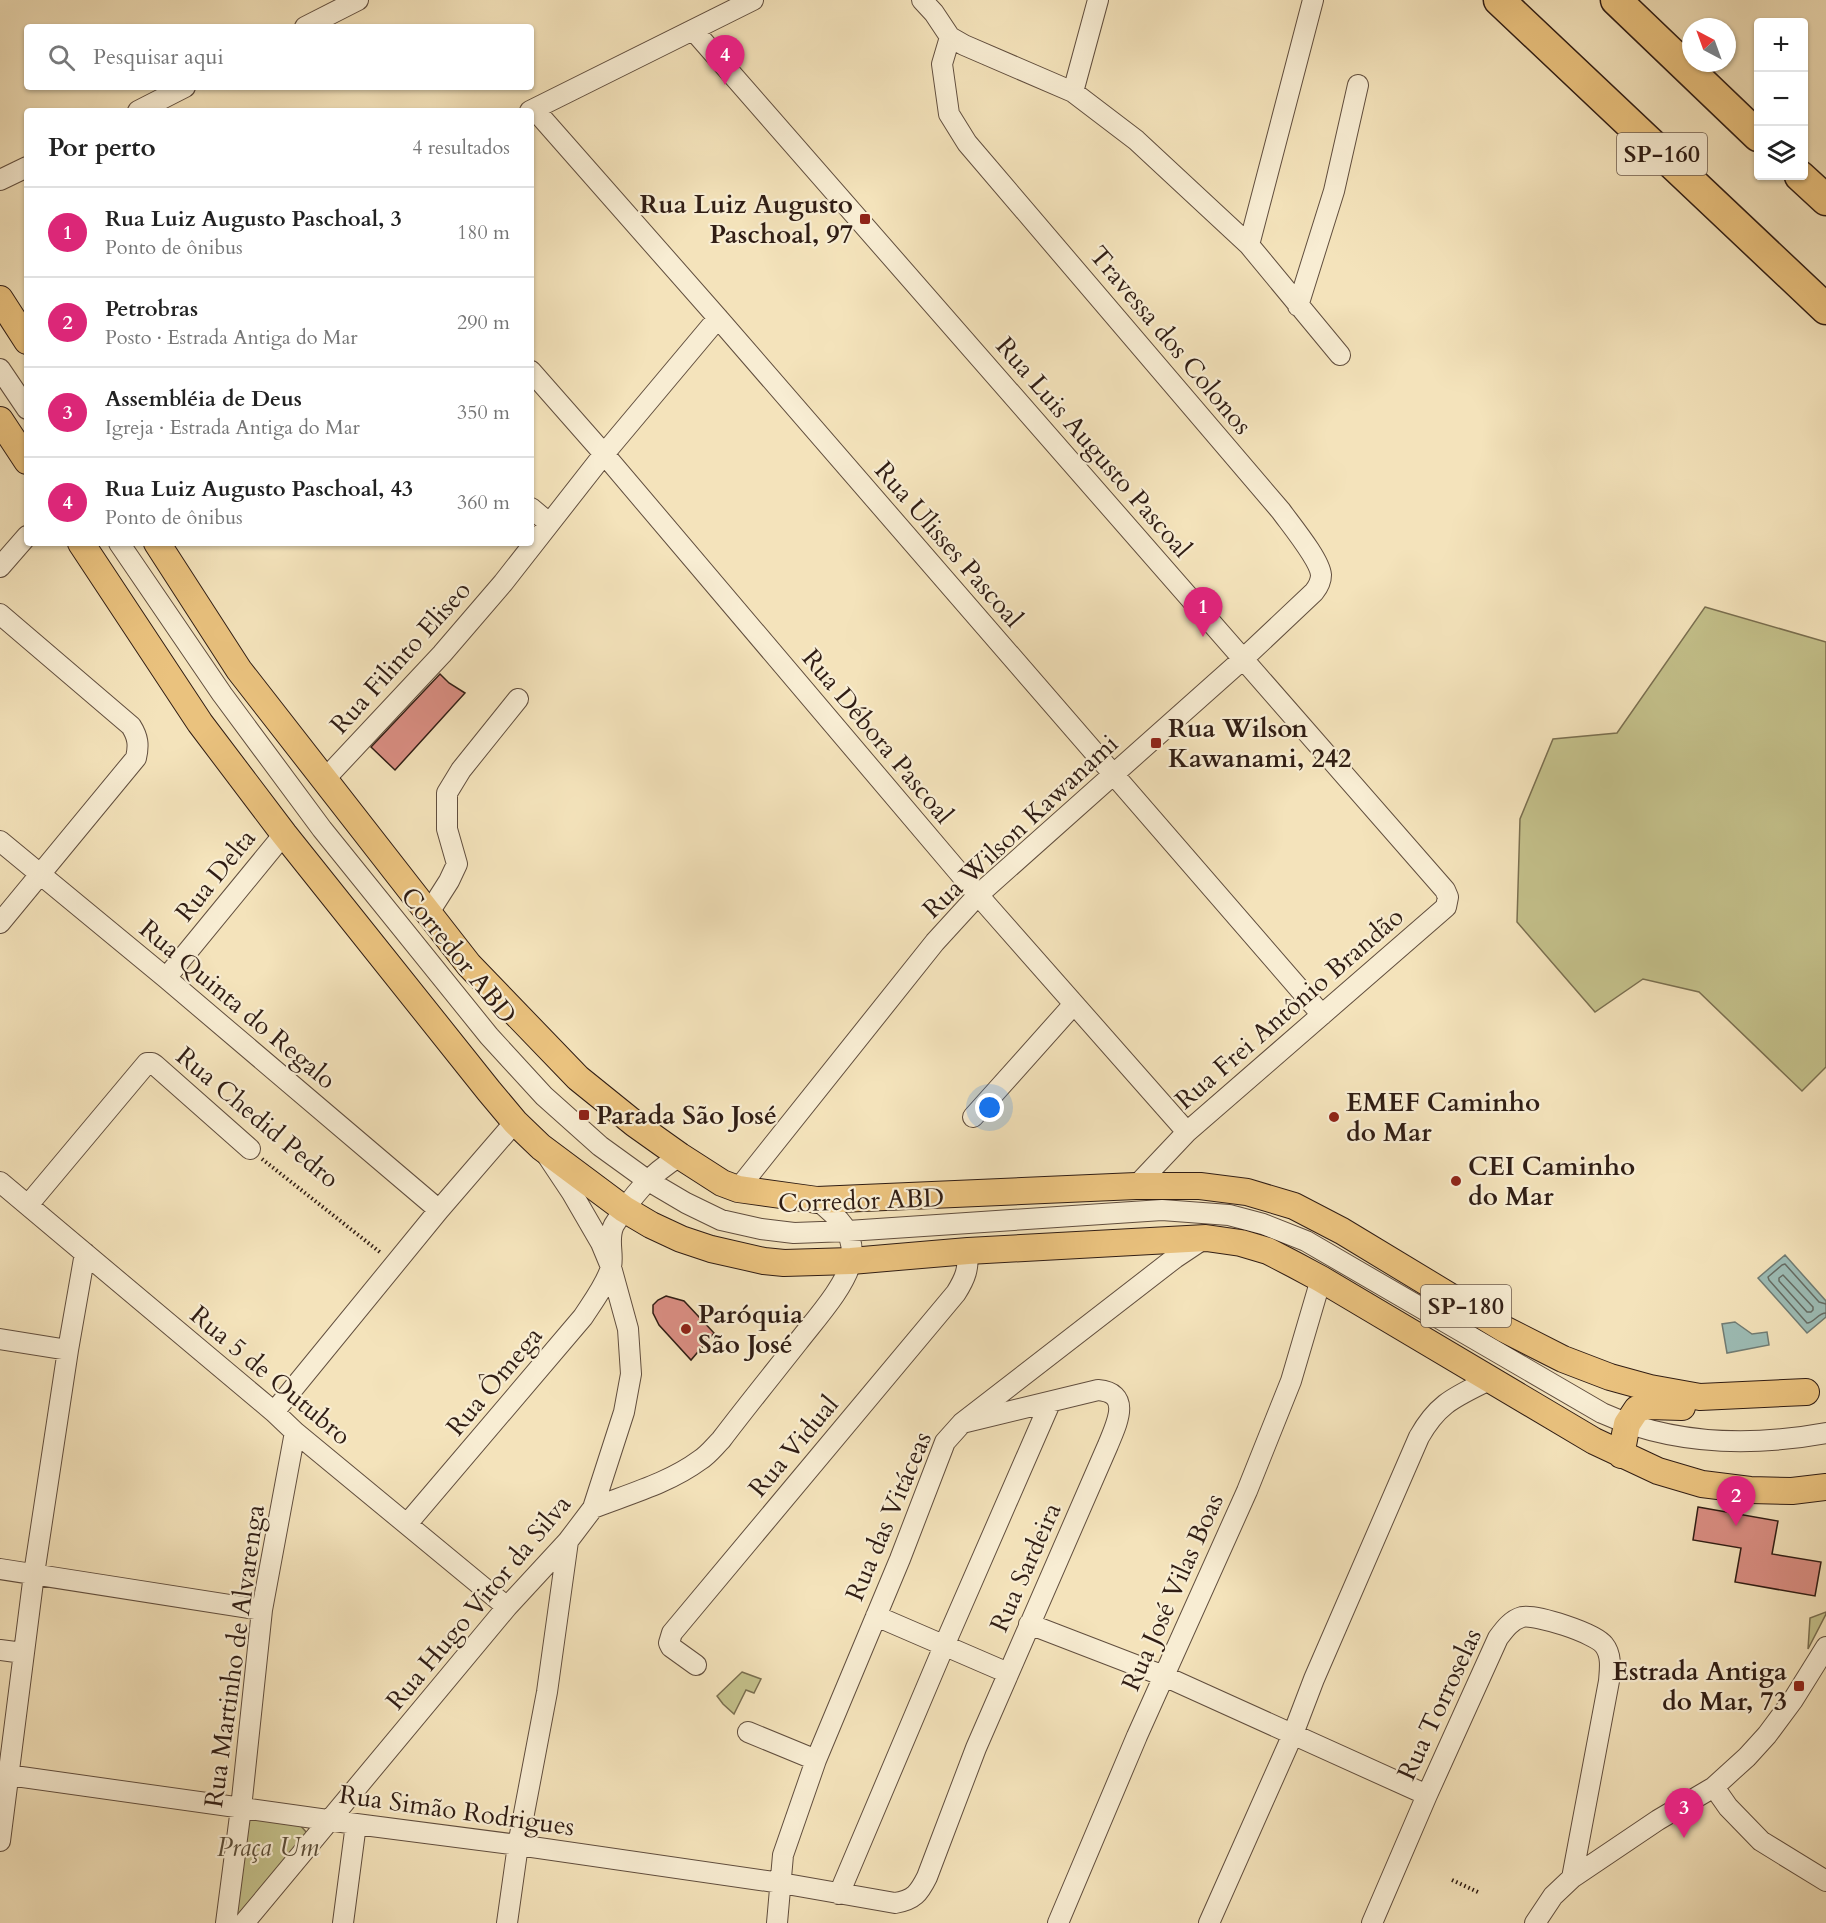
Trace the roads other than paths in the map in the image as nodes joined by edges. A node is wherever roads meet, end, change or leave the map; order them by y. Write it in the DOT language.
graph roads {
  1 [pos="358,0"];
  2 [pos="753,0"];
  3 [pos="922,0"];
  4 [pos="1098,0"];
  5 [pos="1312,0"];
  6 [pos="1499,0"];
  7 [pos="1616,0"];
  8 [pos="311,24"];
  9 [pos="694,31"];
  10 [pos="950,37"];
  11 [pos="1358,85"];
  12 [pos="180,90"];
  13 [pos="1073,92"];
  14 [pos="144,108"];
  15 [pos="534,109"];
  16 [pos="534,112"];
  17 [pos="1754,132"];
  18 [pos="24,168"];
  19 [pos="0,180"];
  20 [pos="1804,180"];
  21 [pos="1826,200"];
  22 [pos="1249,245"];
  23 [pos="0,299"];
  24 [pos="1298,306"];
  25 [pos="1826,309"];
  26 [pos="718,318"];
  27 [pos="24,336"];
  28 [pos="1340,354"];
  29 [pos="0,369"];
  30 [pos="534,374"];
  31 [pos="24,405"];
  32 [pos="0,420"];
  33 [pos="604,454"];
  34 [pos="24,456"];
  35 [pos="534,510"];
  36 [pos="549,523"];
  37 [pos="24,539"];
  38 [pos="534,543"];
  39 [pos="83,546"];
  40 [pos="121,546"];
  41 [pos="159,546"];
  42 [pos="531,546"];
  43 [pos="0,567"];
  44 [pos="0,614"];
  45 [pos="1243,658"];
  46 [pos="518,699"];
  47 [pos="1113,774"];
  48 [pos="324,780"];
  49 [pos="284,834"];
  50 [pos="0,840"];
  51 [pos="41,875"];
  52 [pos="978,895"];
  53 [pos="1448,902"];
  54 [pos="428,914"];
  55 [pos="0,923"];
  56 [pos="166,978"];
  57 [pos="1074,1004"];
  58 [pos="1322,1015"];
  59 [pos="973,1118"];
  60 [pos="515,1122"];
  61 [pos="1188,1132"];
  62 [pos="541,1147"];
  63 [pos="250,1149"];
  64 [pos="680,1156"];
  65 [pos="1165,1156"];
  66 [pos="647,1180"];
  67 [pos="0,1182"];
  68 [pos="1136,1186"];
  69 [pos="1182,1186"];
  70 [pos="738,1189"];
  71 [pos="817,1200"];
  72 [pos="28,1205"];
  73 [pos="624,1209"];
  74 [pos="439,1210"];
  75 [pos="848,1232"];
  76 [pos="1206,1238"];
  77 [pos="968,1251"];
  78 [pos="85,1253"];
  79 [pos="851,1261"];
  80 [pos="611,1267"];
  81 [pos="1321,1279"];
  82 [pos="0,1339"];
  83 [pos="68,1350"];
  84 [pos="1489,1380"];
  85 [pos="1816,1389"];
  86 [pos="1050,1403"];
  87 [pos="274,1412"];
  88 [pos="962,1423"];
  89 [pos="1627,1425"];
  90 [pos="295,1432"];
  91 [pos="1826,1433"];
  92 [pos="1621,1455"];
  93 [pos="1826,1487"];
  94 [pos="593,1508"];
  95 [pos="407,1524"];
  96 [pos="568,1540"];
  97 [pos="0,1569"];
  98 [pos="34,1574"];
  99 [pos="507,1607"];
  100 [pos="262,1610"];
  101 [pos="876,1616"];
  102 [pos="1029,1624"];
  103 [pos="944,1646"];
  104 [pos="1826,1647"];
  105 [pos="0,1650"];
  106 [pos="23,1653"];
  107 [pos="696,1665"];
  108 [pos="1008,1673"];
  109 [pos="1164,1676"];
  110 [pos="748,1732"];
  111 [pos="1293,1734"];
  112 [pos="816,1760"];
  113 [pos="4,1775"];
  114 [pos="1714,1787"];
  115 [pos="1427,1795"];
  116 [pos="241,1808"];
  117 [pos="330,1821"];
  118 [pos="356,1824"];
  119 [pos="0,1841"];
  120 [pos="518,1845"];
  121 [pos="1572,1878"];
  122 [pos="1826,1881"];
  123 [pos="781,1883"];
  124 [pos="839,1894"];
  125 [pos="906,1901"];
  126 [pos="226,1923"];
  127 [pos="244,1923"];
  128 [pos="343,1923"];
  129 [pos="507,1923"];
  130 [pos="777,1923"];
  131 [pos="1058,1923"];
  132 [pos="1209,1923"];
  133 [pos="1372,1923"];
  134 [pos="1535,1923"];
  1 -- 8 [label="street"];
  2 -- 9 [label="street"];
  3 -- 10 [label="street"];
  4 -- 13 [label="street"];
  5 -- 22 [label="street"];
  6 -- 25 [label="highway, SP-160"];
  7 -- 17 [label="highway, SP-160"];
  9 -- 15 [label="street"];
  9 -- 45 [label="street, Rua Luis Augusto Pascoal"];
  10 -- 13 [label="street"];
  10 -- 45 [label="street, Travessa dos Colonos"];
  11 -- 24 [label="street"];
  12 -- 14 [label="street"];
  13 -- 22 [label="street"];
  16 -- 26 [label="street, Rua Ulisses Pascoal"];
  18 -- 19 [label="street"];
  20 -- 21 [label="highway"];
  22 -- 24 [label="street"];
  23 -- 27 [label="main road"];
  24 -- 28 [label="street"];
  26 -- 33 [label="street, Rua Filinto Eliseo"];
  26 -- 47 [label="street, Rua Ulisses Pascoal"];
  29 -- 31 [label="street"];
  30 -- 33 [label="street, Rua Débora Pascoal"];
  32 -- 34 [label="main road"];
  33 -- 36 [label="street, Rua Filinto Eliseo"];
  33 -- 52 [label="street, Rua Débora Pascoal"];
  35 -- 36 [label="street"];
  36 -- 38 [label="street, Rua Filinto Eliseo"];
  37 -- 43 [label="street"];
  39 -- 49 [label="main road"];
  40 -- 66 [label="street, Corredor ABD"];
  41 -- 48 [label="main road"];
  42 -- 48 [label="street, Rua Filinto Eliseo"];
  44 -- 51 [label="street"];
  45 -- 47 [label="street, Rua Wilson Kawanami"];
  45 -- 53 [label="street, Rua Luis Augusto Pascoal"];
  46 -- 54 [label="street"];
  47 -- 52 [label="street, Rua Wilson Kawanami"];
  47 -- 58 [label="street, Rua Ulisses Pascoal"];
  48 -- 54 [label="main road"];
  49 -- 56 [label="street, Rua Delta"];
  49 -- 60 [label="main road"];
  50 -- 51 [label="street, Rua Quinta do Regalo"];
  51 -- 55 [label="street"];
  51 -- 56 [label="street, Rua Quinta do Regalo"];
  52 -- 57 [label="street, Rua Débora Pascoal"];
  52 -- 70 [label="street, Rua Wilson Kawanami"];
  53 -- 58 [label="street, Rua Frei Antônio Brandão"];
  54 -- 64 [label="main road"];
  56 -- 74 [label="street, Rua Quinta do Regalo"];
  57 -- 59 [label="street"];
  57 -- 61 [label="street, Rua Débora Pascoal"];
  58 -- 61 [label="street, Rua Frei Antônio Brandão"];
  60 -- 62 [label="main road"];
  60 -- 74 [label="street"];
  61 -- 65 [label="street, Rua Frei Antônio Brandão"];
  62 -- 73 [label="main road"];
  62 -- 80 [label="street, Rua Hugo Vitor da Silva"];
  63 -- 72 [label="street, Rua Chedid Pedro"];
  64 -- 66 [label="street, Rua Hugo Vitor da Silva"];
  64 -- 70 [label="main road"];
  65 -- 68 [label="street, Rua Frei Antônio Brandão"];
  65 -- 69 [label="street"];
  66 -- 73 [label="street, Rua Hugo Vitor da Silva"];
  66 -- 75 [label="street, Corredor ABD"];
  67 -- 72 [label="street, Rua 5 de Outubro"];
  68 -- 69 [label="main road, SP-180"];
  68 -- 71 [label="main road"];
  69 -- 85 [label="main road, SP-180"];
  70 -- 71 [label="main road"];
  71 -- 75 [label="street"];
  72 -- 78 [label="street, Rua 5 de Outubro"];
  73 -- 79 [label="main road"];
  73 -- 80 [label="street, Rua Hugo Vitor da Silva"];
  74 -- 87 [label="street"];
  75 -- 79 [label="street"];
  75 -- 89 [label="street, Corredor ABD"];
  76 -- 77 [label="main road"];
  76 -- 81 [label="main road"];
  76 -- 88 [label="street, Rua das Vitáceas"];
  77 -- 79 [label="main road"];
  77 -- 107 [label="street, Rua Vidual"];
  78 -- 83 [label="street"];
  78 -- 87 [label="street, Rua 5 de Outubro"];
  79 -- 94 [label="street"];
  80 -- 94 [label="street, Rua Hugo Vitor da Silva"];
  80 -- 95 [label="street, Rua Ômega"];
  81 -- 84 [label="main road"];
  81 -- 109 [label="street, Rua José Vilas Boas"];
  82 -- 83 [label="street"];
  83 -- 98 [label="street"];
  84 -- 92 [label="main road"];
  84 -- 111 [label="street"];
  85 -- 89 [label="main road"];
  86 -- 88 [label="street, Rua Sardeira"];
  86 -- 102 [label="street, Rua Sardeira"];
  86 -- 103 [label="street"];
  87 -- 90 [label="street, Rua 5 de Outubro"];
  88 -- 101 [label="street, Rua das Vitáceas"];
  89 -- 91 [label="street, Corredor ABD"];
  89 -- 92 [label="main road"];
  90 -- 95 [label="street, Rua 5 de Outubro"];
  90 -- 100 [label="street, Rua Martinho de Alvarenga"];
  92 -- 93 [label="main road"];
  94 -- 96 [label="street, Rua Hugo Vitor da Silva"];
  95 -- 99 [label="street, Rua 5 de Outubro"];
  96 -- 99 [label="street, Rua Hugo Vitor da Silva"];
  96 -- 120 [label="street"];
  97 -- 98 [label="street"];
  98 -- 100 [label="street"];
  98 -- 106 [label="street"];
  99 -- 117 [label="street, Rua Hugo Vitor da Silva"];
  100 -- 116 [label="street, Rua Martinho de Alvarenga"];
  101 -- 103 [label="street"];
  101 -- 112 [label="street, Rua das Vitáceas"];
  102 -- 108 [label="street, Rua Sardeira"];
  102 -- 109 [label="street"];
  103 -- 108 [label="street"];
  103 -- 124 [label="street"];
  104 -- 114 [label="street"];
  105 -- 106 [label="street"];
  106 -- 113 [label="street"];
  108 -- 125 [label="street, Rua Sardeira"];
  109 -- 111 [label="street"];
  109 -- 131 [label="street, Rua José Vilas Boas"];
  110 -- 112 [label="street"];
  111 -- 115 [label="street"];
  111 -- 132 [label="street"];
  112 -- 123 [label="street, Rua das Vitáceas"];
  113 -- 116 [label="street, Rua Simão Rodrigues"];
  113 -- 119 [label="street"];
  114 -- 121 [label="street"];
  114 -- 122 [label="street"];
  115 -- 121 [label="street, Rua Torroselas"];
  115 -- 133 [label="street, Rua Torroselas"];
  116 -- 117 [label="street, Rua Simão Rodrigues"];
  116 -- 126 [label="street, Rua Martinho de Alvarenga"];
  117 -- 118 [label="street, Rua Simão Rodrigues"];
  117 -- 127 [label="street, Rua Hugo Vitor da Silva"];
  118 -- 120 [label="street, Rua Simão Rodrigues"];
  118 -- 128 [label="street"];
  120 -- 123 [label="street, Rua Simão Rodrigues"];
  120 -- 129 [label="street"];
  121 -- 134 [label="street"];
  123 -- 124 [label="street, Rua Simão Rodrigues"];
  123 -- 130 [label="street, Rua das Vitáceas"];
  124 -- 125 [label="street, Rua Simão Rodrigues"];
}
